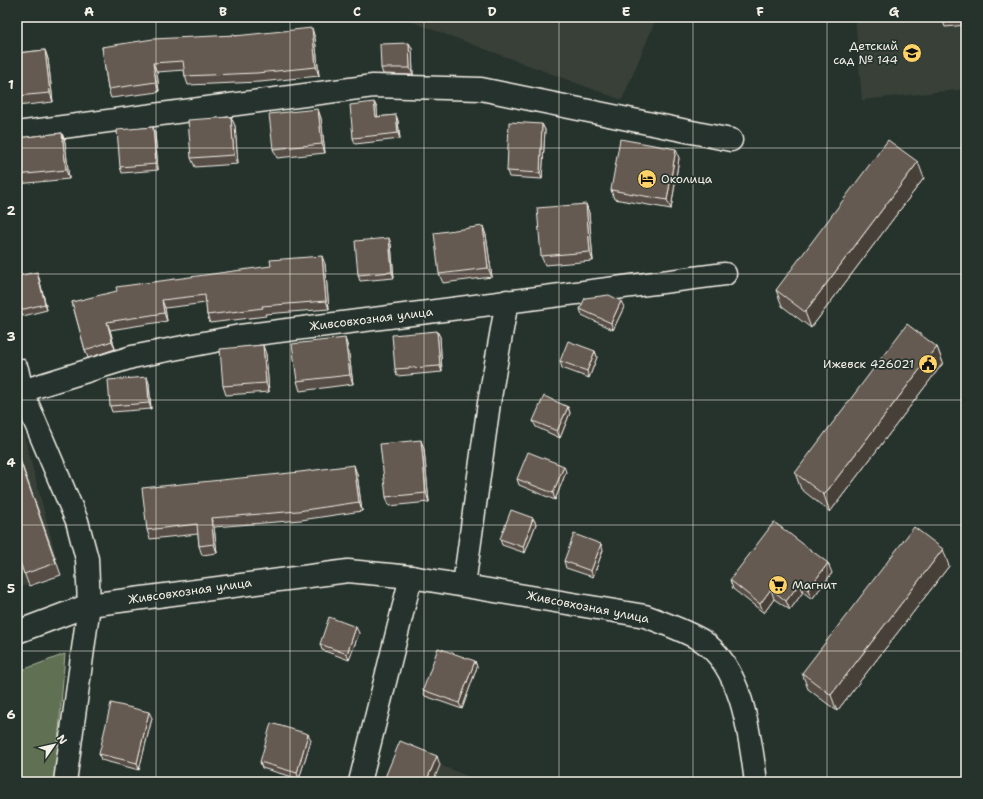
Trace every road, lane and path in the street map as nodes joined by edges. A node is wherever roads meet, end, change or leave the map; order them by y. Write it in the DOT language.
graph roads {
  1 [pos="17,133"];
  2 [pos="731,140"];
  3 [pos="725,274"];
  4 [pos="507,301"];
  5 [pos="17,369"];
  6 [pos="22,391"];
  7 [pos="411,577"];
  8 [pos="464,585"];
  9 [pos="89,605"];
  10 [pos="17,632"];
  11 [pos="65,782"];
  12 [pos="360,782"];
  13 [pos="756,782"];
  1 -- 2 [label="street"];
  3 -- 4 [label="street, Живсовхозная улица"];
  4 -- 6 [label="street, Живсовхозная улица"];
  4 -- 8 [label="street"];
  5 -- 6 [label="street"];
  6 -- 9 [label="street"];
  7 -- 8 [label="street, Живсовхозная улица"];
  7 -- 9 [label="street, Живсовхозная улица"];
  7 -- 12 [label="street"];
  8 -- 13 [label="street, Живсовхозная улица"];
  9 -- 10 [label="street, Живсовхозная улица"];
  9 -- 11 [label="street"];
}
